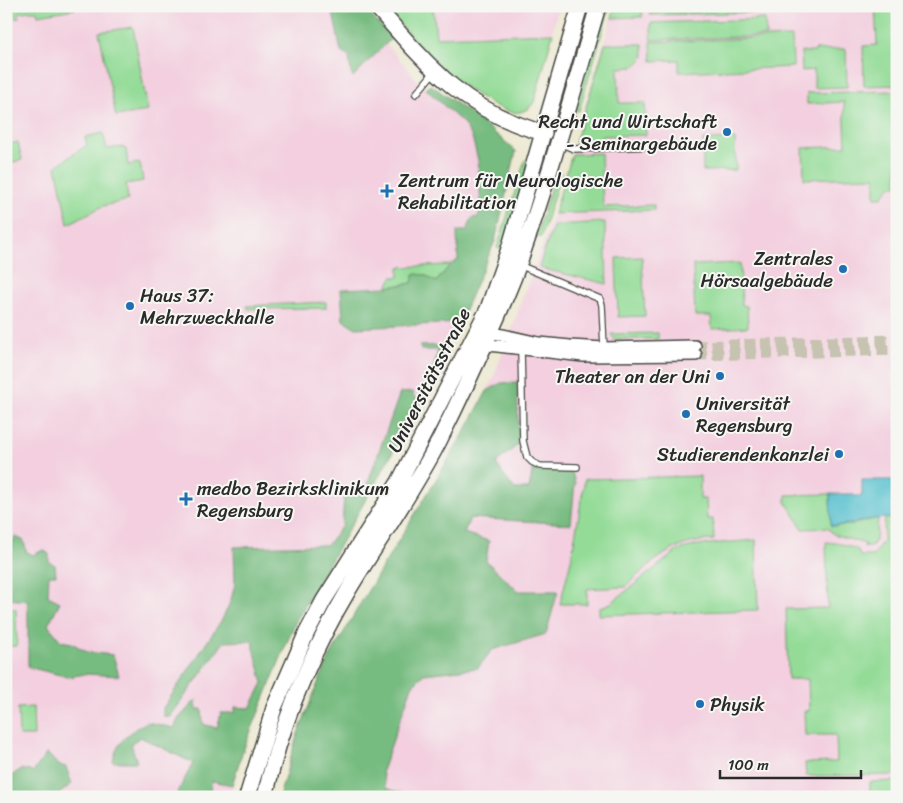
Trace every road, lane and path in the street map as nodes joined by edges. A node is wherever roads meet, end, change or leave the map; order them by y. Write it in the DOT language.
graph roads {
  1 [pos="376,6"];
  2 [pos="580,6"];
  3 [pos="598,6"];
  4 [pos="434,72"];
  5 [pos="416,94"];
  6 [pos="544,133"];
  7 [pos="558,142"];
  8 [pos="655,146"];
  9 [pos="510,246"];
  10 [pos="519,265"];
  11 [pos="484,338"];
  12 [pos="521,350"];
  13 [pos="696,351"];
  14 [pos="605,352"];
  15 [pos="576,467"];
  16 [pos="247,797"];
  17 [pos="266,797"];
  1 -- 4 [label="street"];
  2 -- 6 [label="street, Universitätsstraße"];
  3 -- 7 [label="street, Universitätsstraße"];
  4 -- 5 [label="lane"];
  4 -- 6 [label="street"];
  6 -- 7 [label="street"];
  6 -- 9 [label="street, Universitätsstraße"];
  7 -- 8 [label="lane"];
  7 -- 10 [label="street, Universitätsstraße"];
  9 -- 10 [label="street"];
  9 -- 11 [label="street, Universitätsstraße"];
  10 -- 11 [label="street, Universitätsstraße"];
  10 -- 14 [label="lane"];
  11 -- 12 [label="street"];
  11 -- 14 [label="street"];
  11 -- 16 [label="street, Universitätsstraße"];
  11 -- 17 [label="street, Universitätsstraße"];
  12 -- 14 [label="street"];
  12 -- 15 [label="lane"];
  13 -- 14 [label="street"];
}
